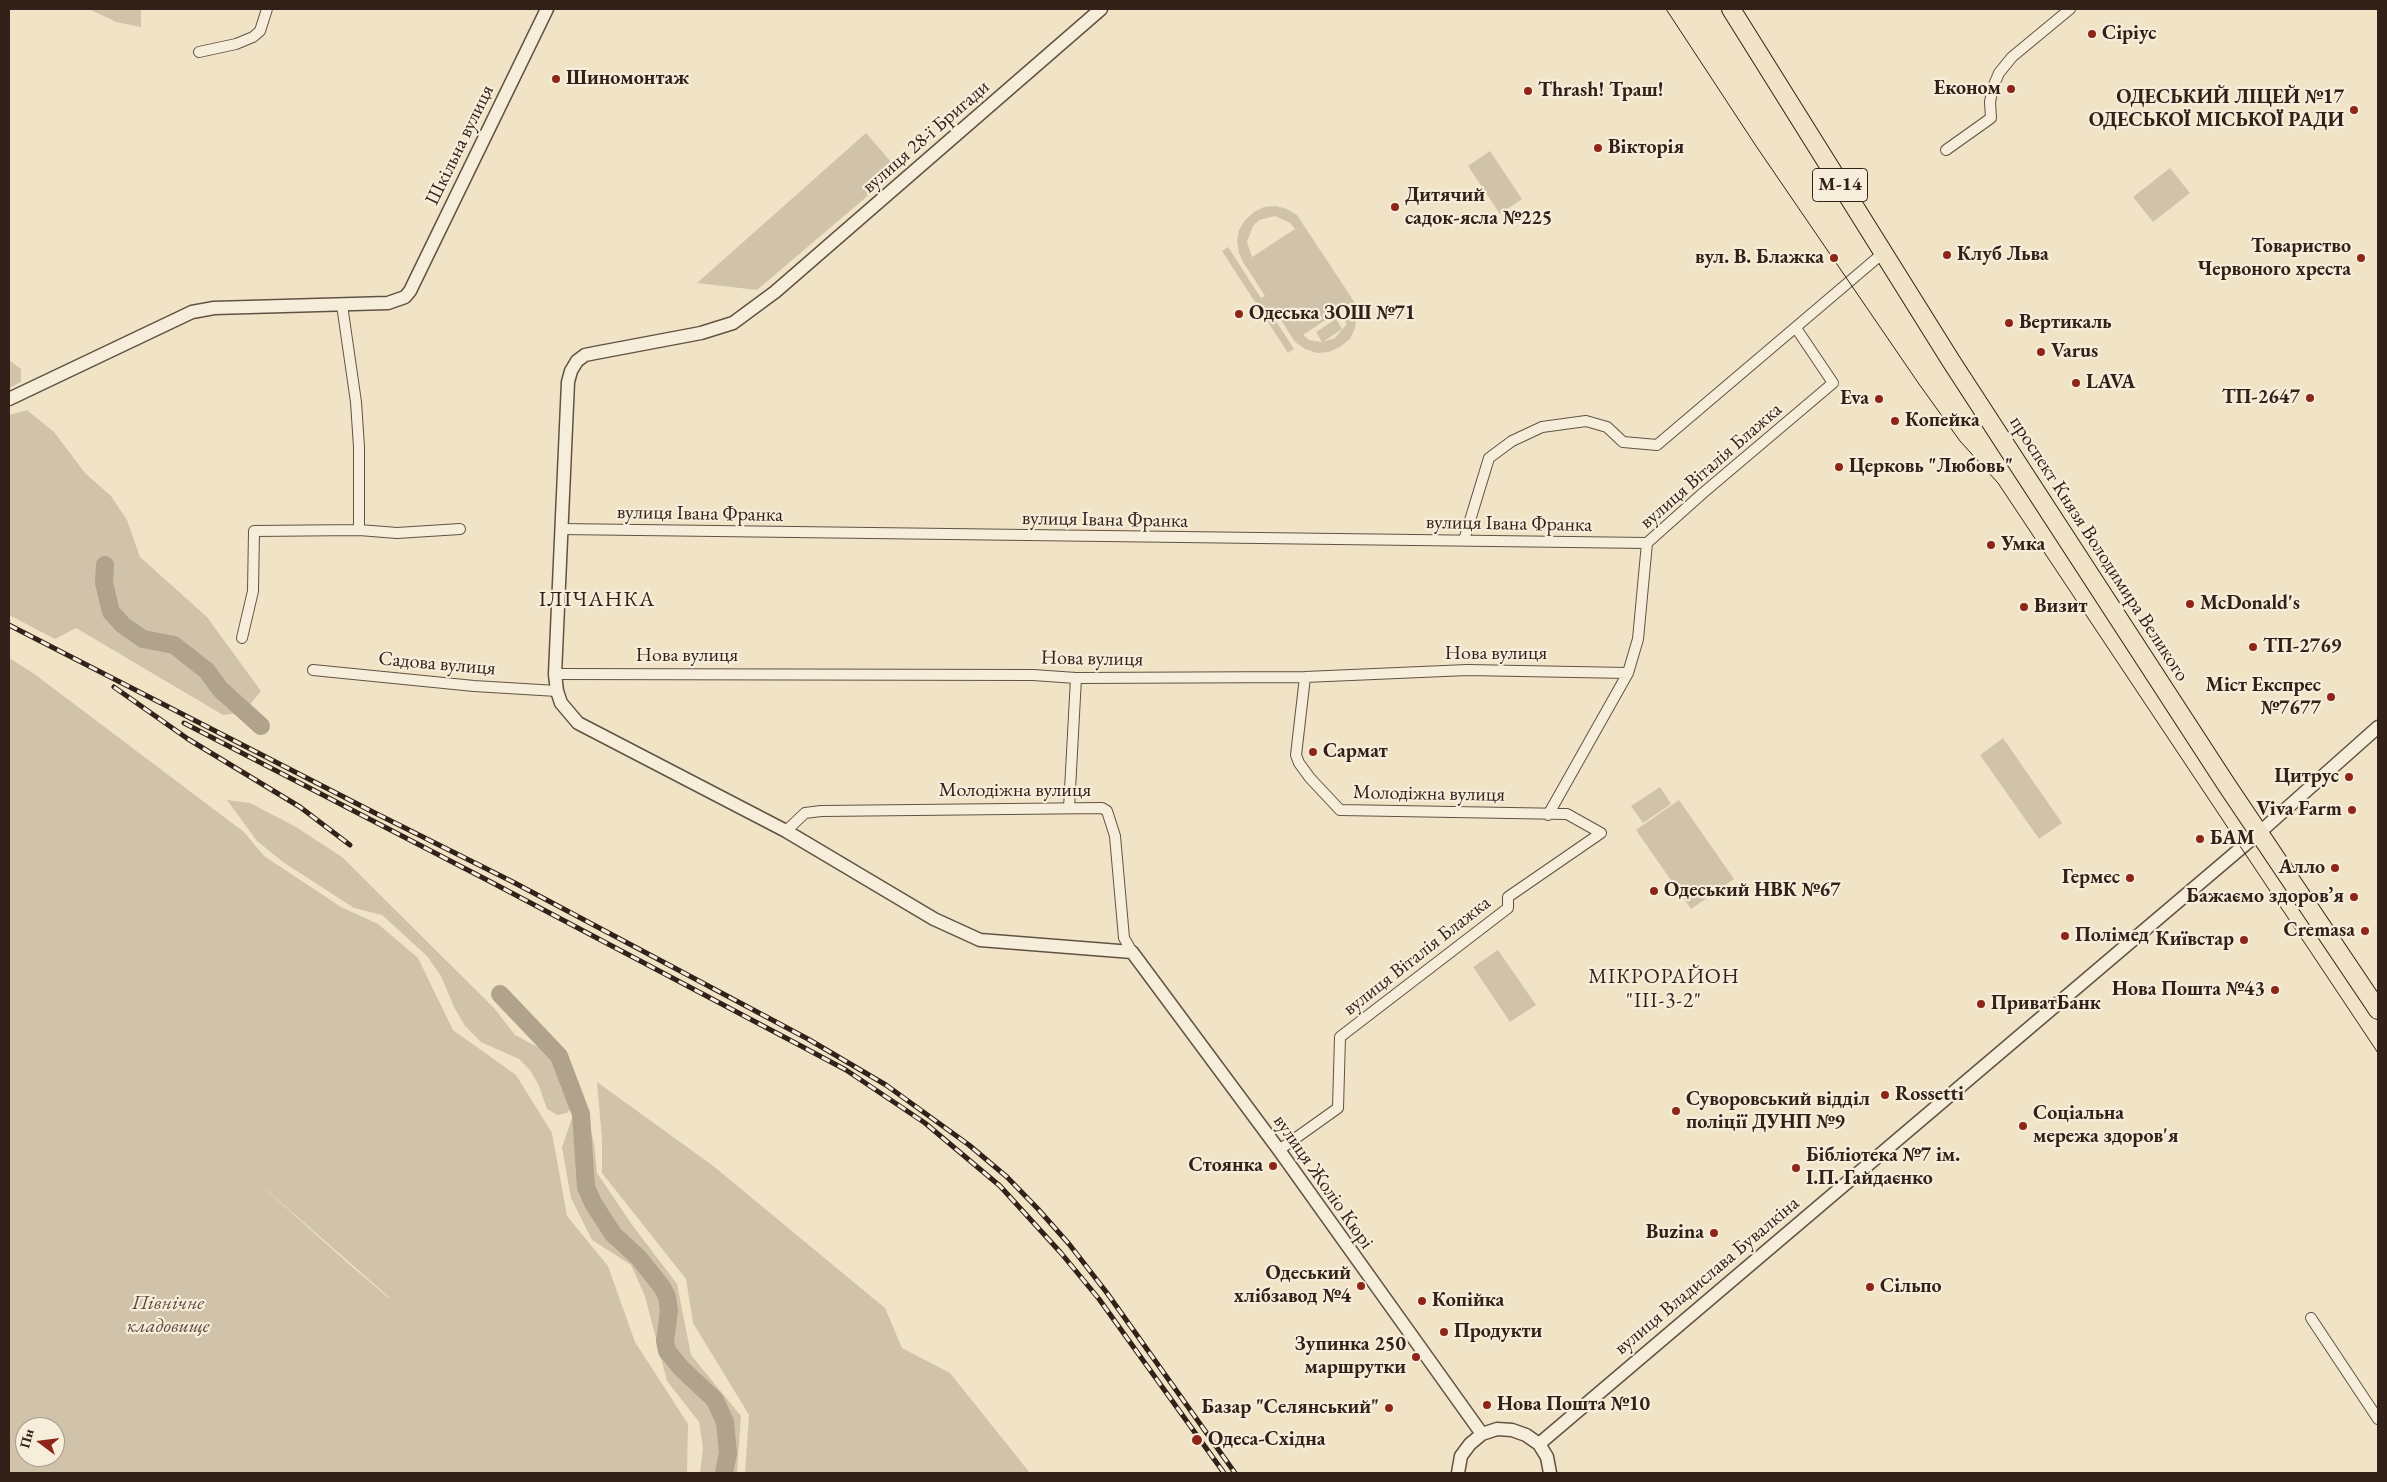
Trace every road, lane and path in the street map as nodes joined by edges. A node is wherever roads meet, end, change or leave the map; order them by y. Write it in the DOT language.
graph roads {
  1 [pos="267,9"];
  2 [pos="547,9"];
  3 [pos="1101,9"];
  4 [pos="1731,9"];
  5 [pos="2070,9"];
  6 [pos="199,52"];
  7 [pos="1946,150"];
  8 [pos="1883,253"];
  9 [pos="342,305"];
  10 [pos="1796,328"];
  11 [pos="9,399"];
  12 [pos="460,529"];
  13 [pos="561,529"];
  14 [pos="359,530"];
  15 [pos="1464,540"];
  16 [pos="1647,543"];
  17 [pos="242,638"];
  18 [pos="313,670"];
  19 [pos="1628,673"];
  20 [pos="555,674"];
  21 [pos="1305,677"];
  22 [pos="1076,678"];
  23 [pos="557,691"];
  24 [pos="2378,727"];
  25 [pos="1068,808"];
  26 [pos="1548,814"];
  27 [pos="786,831"];
  28 [pos="2260,832"];
  29 [pos="1132,952"];
  30 [pos="2378,1010"];
  31 [pos="1279,1150"];
  32 [pos="2311,1318"];
  33 [pos="2378,1418"];
  34 [pos="1482,1434"];
  35 [pos="1538,1444"];
  36 [pos="1458,1473"];
  37 [pos="1550,1473"];
  1 -- 6 [label="street"];
  2 -- 9 [label="street, Шкільна вулиця"];
  3 -- 13 [label="street, вулиця 28-ї Бригади"];
  4 -- 8 [label="highway, проспект Князя Володимира Великого / М-14"];
  5 -- 7 [label="street"];
  8 -- 10 [label="street"];
  8 -- 28 [label="highway, проспект Князя Володимира Великого / М-14"];
  9 -- 11 [label="street"];
  9 -- 14 [label="street"];
  10 -- 15 [label="street"];
  10 -- 16 [label="street, вулиця Віталія Блажка"];
  12 -- 14 [label="street"];
  13 -- 15 [label="street, вулиця Івана Франка"];
  13 -- 20 [label="street, вулиця 28-ї Бригади"];
  14 -- 17 [label="street"];
  15 -- 16 [label="street, вулиця Івана Франка"];
  16 -- 19 [label="street, вулиця Віталія Блажка"];
  18 -- 23 [label="street, Садова вулиця"];
  19 -- 21 [label="street, Нова вулиця"];
  19 -- 26 [label="street, вулиця Віталія Блажка"];
  20 -- 22 [label="street, Нова вулиця"];
  20 -- 23 [label="street, вулиця 28-ї Бригади"];
  21 -- 22 [label="street, Нова вулиця"];
  21 -- 26 [label="street, Молодіжна вулиця"];
  22 -- 25 [label="street"];
  23 -- 27 [label="street"];
  24 -- 28 [label="street, вулиця Владислава Бувалкіна"];
  25 -- 27 [label="street, Молодіжна вулиця"];
  25 -- 29 [label="street, Молодіжна вулиця"];
  26 -- 31 [label="street, вулиця Віталія Блажка"];
  27 -- 29 [label="street"];
  28 -- 30 [label="highway, проспект Князя Володимира Великого / М-14"];
  28 -- 35 [label="street, вулиця Владислава Бувалкіна"];
  29 -- 31 [label="street, вулиця Жоліо Кюрі"];
  31 -- 34 [label="street, вулиця Жоліо Кюрі"];
  32 -- 33 [label="street"];
  34 -- 35 [label="street"];
  34 -- 36 [label="street"];
  35 -- 37 [label="street"];
}
